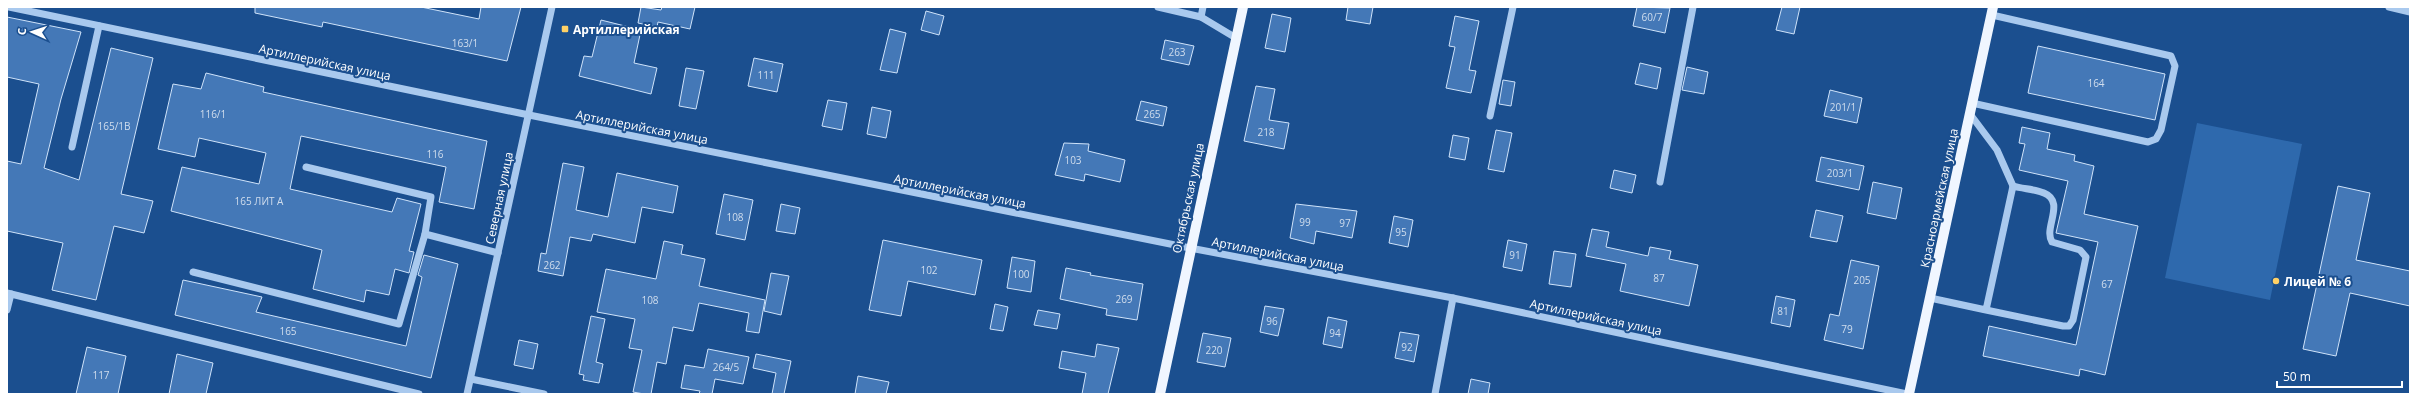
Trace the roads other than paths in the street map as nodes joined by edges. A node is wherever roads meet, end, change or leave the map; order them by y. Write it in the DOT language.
graph roads {
  1 [pos="9,7"];
  2 [pos="552,7"];
  3 [pos="1158,7"];
  4 [pos="1203,7"];
  5 [pos="1243,7"];
  6 [pos="1513,7"];
  7 [pos="1693,7"];
  8 [pos="2389,7"];
  9 [pos="1992,11"];
  10 [pos="2410,12"];
  11 [pos="1201,16"];
  12 [pos="99,26"];
  13 [pos="1236,38"];
  14 [pos="1971,108"];
  15 [pos="529,116"];
  16 [pos="1490,116"];
  17 [pos="72,147"];
  18 [pos="306,167"];
  19 [pos="1660,182"];
  20 [pos="2013,186"];
  21 [pos="425,234"];
  22 [pos="1190,248"];
  23 [pos="498,253"];
  24 [pos="193,272"];
  25 [pos="9,294"];
  26 [pos="1454,298"];
  27 [pos="1930,298"];
  28 [pos="7,310"];
  29 [pos="1986,310"];
  30 [pos="470,379"];
  31 [pos="419,394"];
  32 [pos="467,394"];
  33 [pos="544,394"];
  34 [pos="1160,394"];
  35 [pos="1435,394"];
  36 [pos="1908,394"];
  1 -- 12 [label="street, Артиллерийская улица"];
  2 -- 15 [label="street, Северная улица"];
  3 -- 11 [label="street"];
  4 -- 11 [label="street"];
  5 -- 13 [label="main road, Октябрьская улица"];
  6 -- 16 [label="street"];
  7 -- 19 [label="street"];
  8 -- 10 [label="street"];
  9 -- 14 [label="main road, Красноармейская улица"];
  9 -- 14 [label="street"];
  11 -- 13 [label="street"];
  12 -- 15 [label="street, Артиллерийская улица"];
  12 -- 17 [label="street"];
  13 -- 22 [label="main road, Октябрьская улица"];
  14 -- 20 [label="street"];
  14 -- 27 [label="main road, Красноармейская улица"];
  15 -- 22 [label="street, Артиллерийская улица"];
  15 -- 23 [label="street, Северная улица"];
  18 -- 21 [label="street"];
  20 -- 29 [label="street"];
  20 -- 29 [label="street"];
  21 -- 23 [label="street"];
  21 -- 24 [label="street"];
  22 -- 26 [label="street, Артиллерийская улица"];
  22 -- 34 [label="main road, Октябрьская улица"];
  23 -- 30 [label="street, Северная улица"];
  25 -- 28 [label="street"];
  25 -- 31 [label="street"];
  26 -- 35 [label="street"];
  26 -- 36 [label="street, Артиллерийская улица"];
  27 -- 29 [label="street"];
  27 -- 36 [label="main road, Красноармейская улица"];
  30 -- 32 [label="street, Северная улица"];
  30 -- 33 [label="street"];
}
